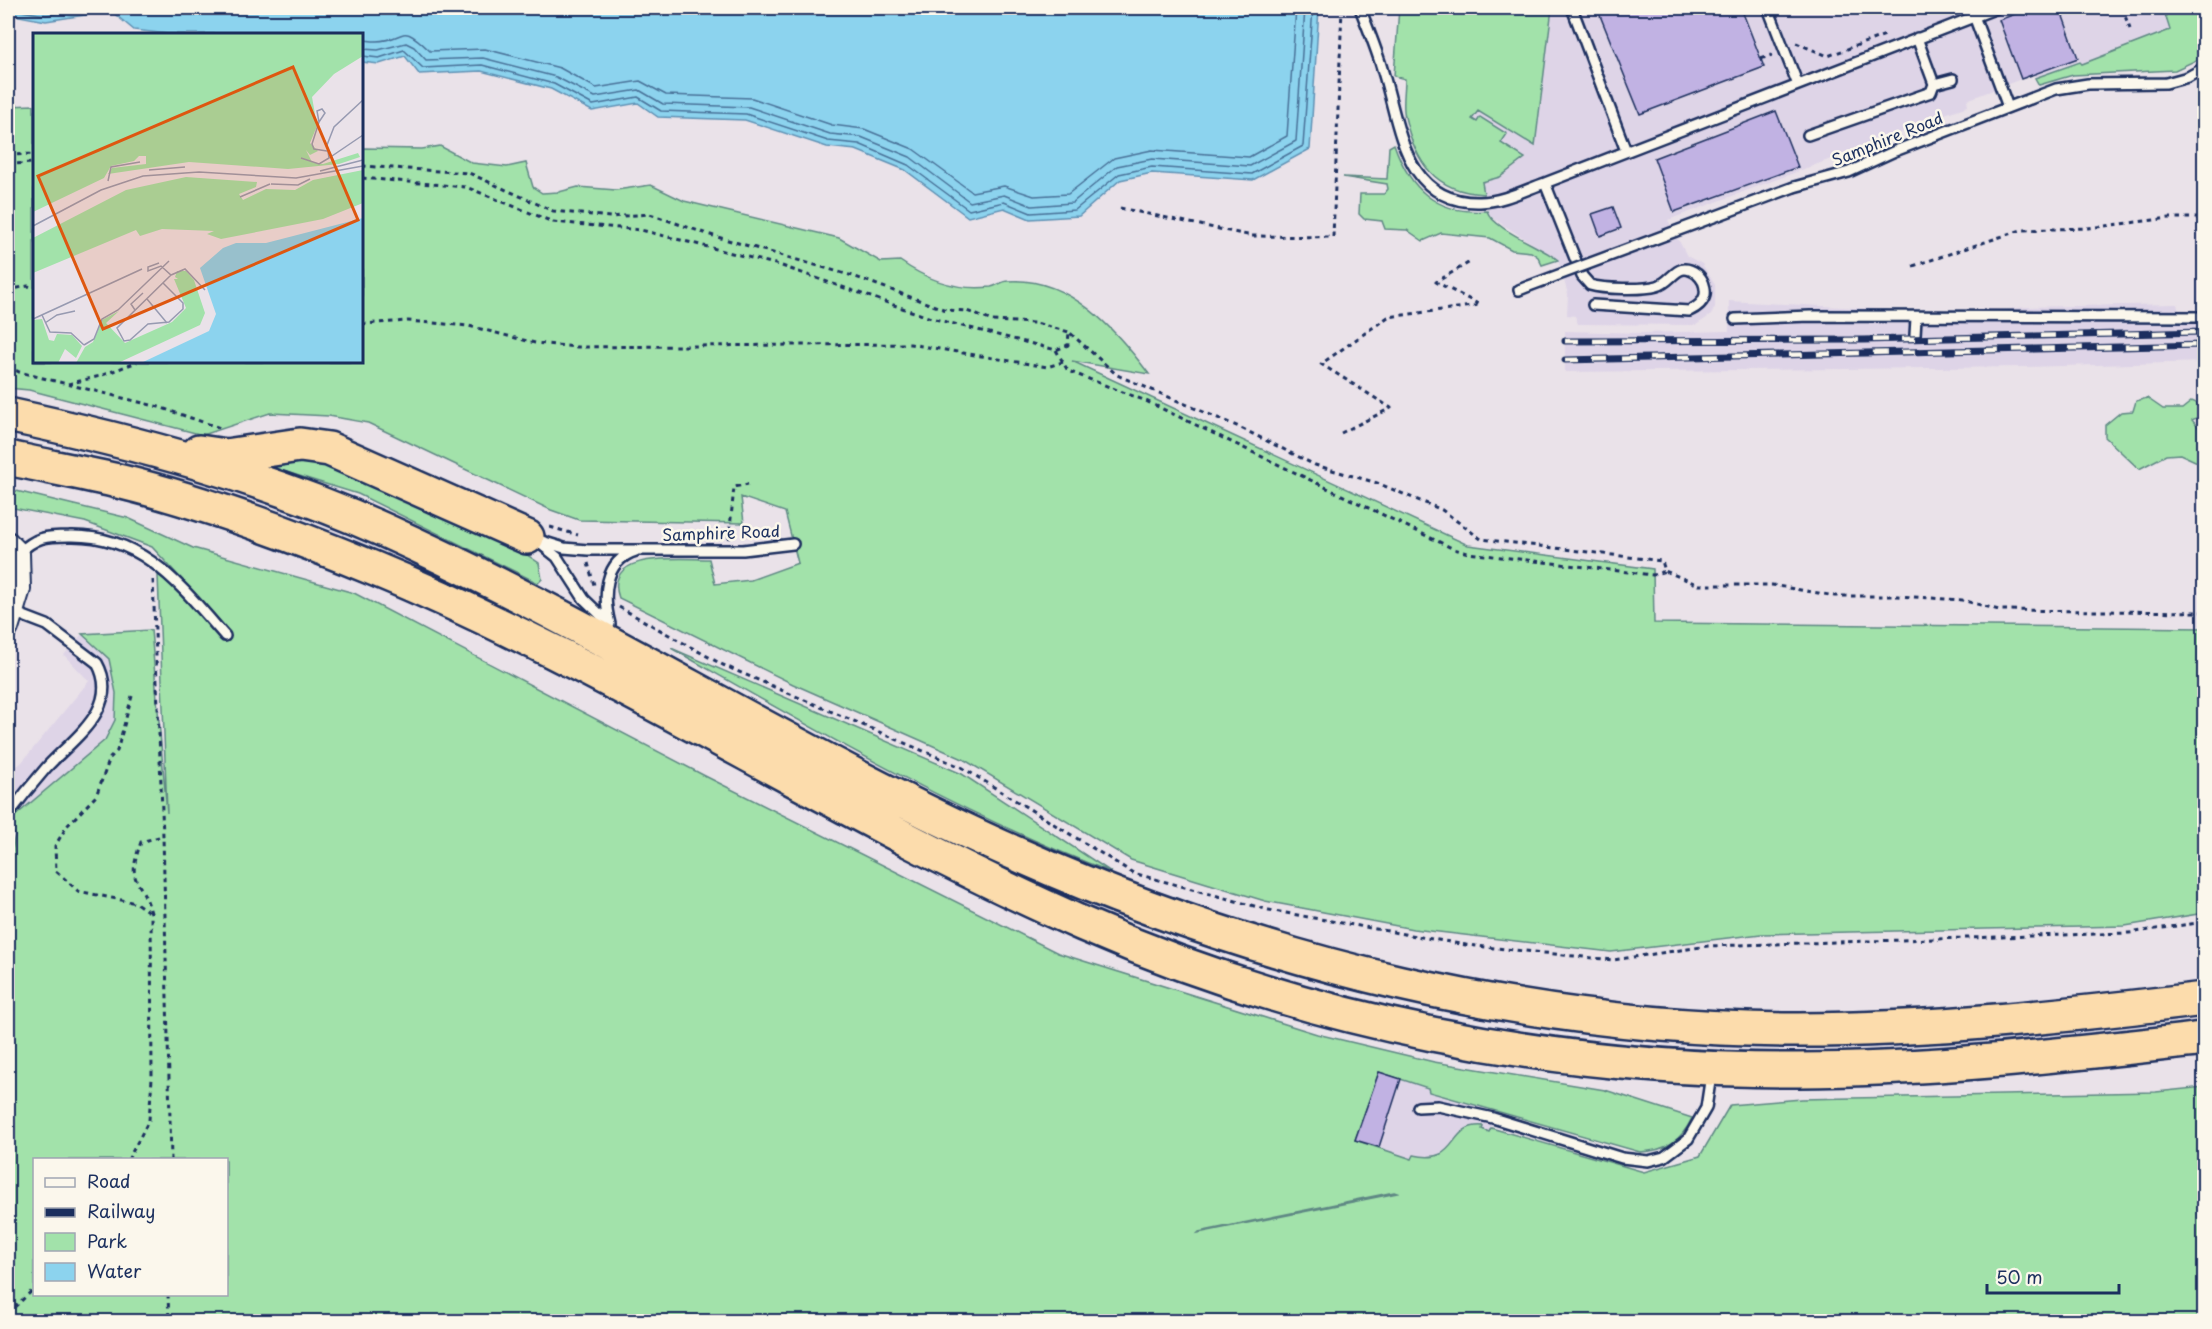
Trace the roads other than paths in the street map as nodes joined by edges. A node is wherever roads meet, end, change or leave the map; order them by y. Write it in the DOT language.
graph roads {
  1 [pos="1360,8"];
  2 [pos="1572,8"];
  3 [pos="1768,8"];
  4 [pos="1997,8"];
  5 [pos="1974,16"];
  6 [pos="1917,38"];
  7 [pos="2205,69"];
  8 [pos="1953,79"];
  9 [pos="1934,84"];
  10 [pos="1798,85"];
  11 [pos="2008,107"];
  12 [pos="1808,135"];
  13 [pos="1626,151"];
  14 [pos="1545,183"];
  15 [pos="1519,290"];
  16 [pos="1593,305"];
  17 [pos="2205,317"];
  18 [pos="1916,318"];
  19 [pos="1735,319"];
  20 [pos="1915,335"];
  21 [pos="8,414"];
  22 [pos="140,446"];
  23 [pos="8,458"];
  24 [pos="527,537"];
  25 [pos="793,544"];
  26 [pos="13,548"];
  27 [pos="650,549"];
  28 [pos="616,617"];
  29 [pos="10,620"];
  30 [pos="225,636"];
  31 [pos="770,729"];
  32 [pos="8,815"];
  33 [pos="2205,999"];
  34 [pos="2205,1039"];
  35 [pos="1711,1067"];
  36 [pos="1418,1107"];
  1 -- 14 [label="lane"];
  2 -- 13 [label="lane"];
  3 -- 10 [label="lane"];
  4 -- 5 [label="lane"];
  5 -- 6 [label="lane"];
  5 -- 11 [label="lane"];
  6 -- 9 [label="lane"];
  6 -- 10 [label="lane"];
  7 -- 11 [label="lane, Samphire Road"];
  8 -- 9 [label="lane"];
  9 -- 12 [label="lane"];
  10 -- 13 [label="lane"];
  11 -- 15 [label="lane, Samphire Road, bridge"];
  13 -- 14 [label="lane"];
  14 -- 16 [label="lane"];
  17 -- 18 [label="lane"];
  18 -- 19 [label="lane"];
  18 -- 20 [label="lane"];
  21 -- 22 [label="highway"];
  22 -- 24 [label="highway"];
  22 -- 31 [label="highway"];
  23 -- 35 [label="highway"];
  24 -- 27 [label="lane, Samphire Road"];
  24 -- 28 [label="lane"];
  25 -- 27 [label="lane, Samphire Road"];
  26 -- 29 [label="street"];
  26 -- 30 [label="lane"];
  27 -- 28 [label="lane, Samphire Road"];
  28 -- 31 [label="highway"];
  29 -- 32 [label="lane"];
  31 -- 33 [label="highway"];
  34 -- 35 [label="highway"];
  35 -- 36 [label="lane"];
}
